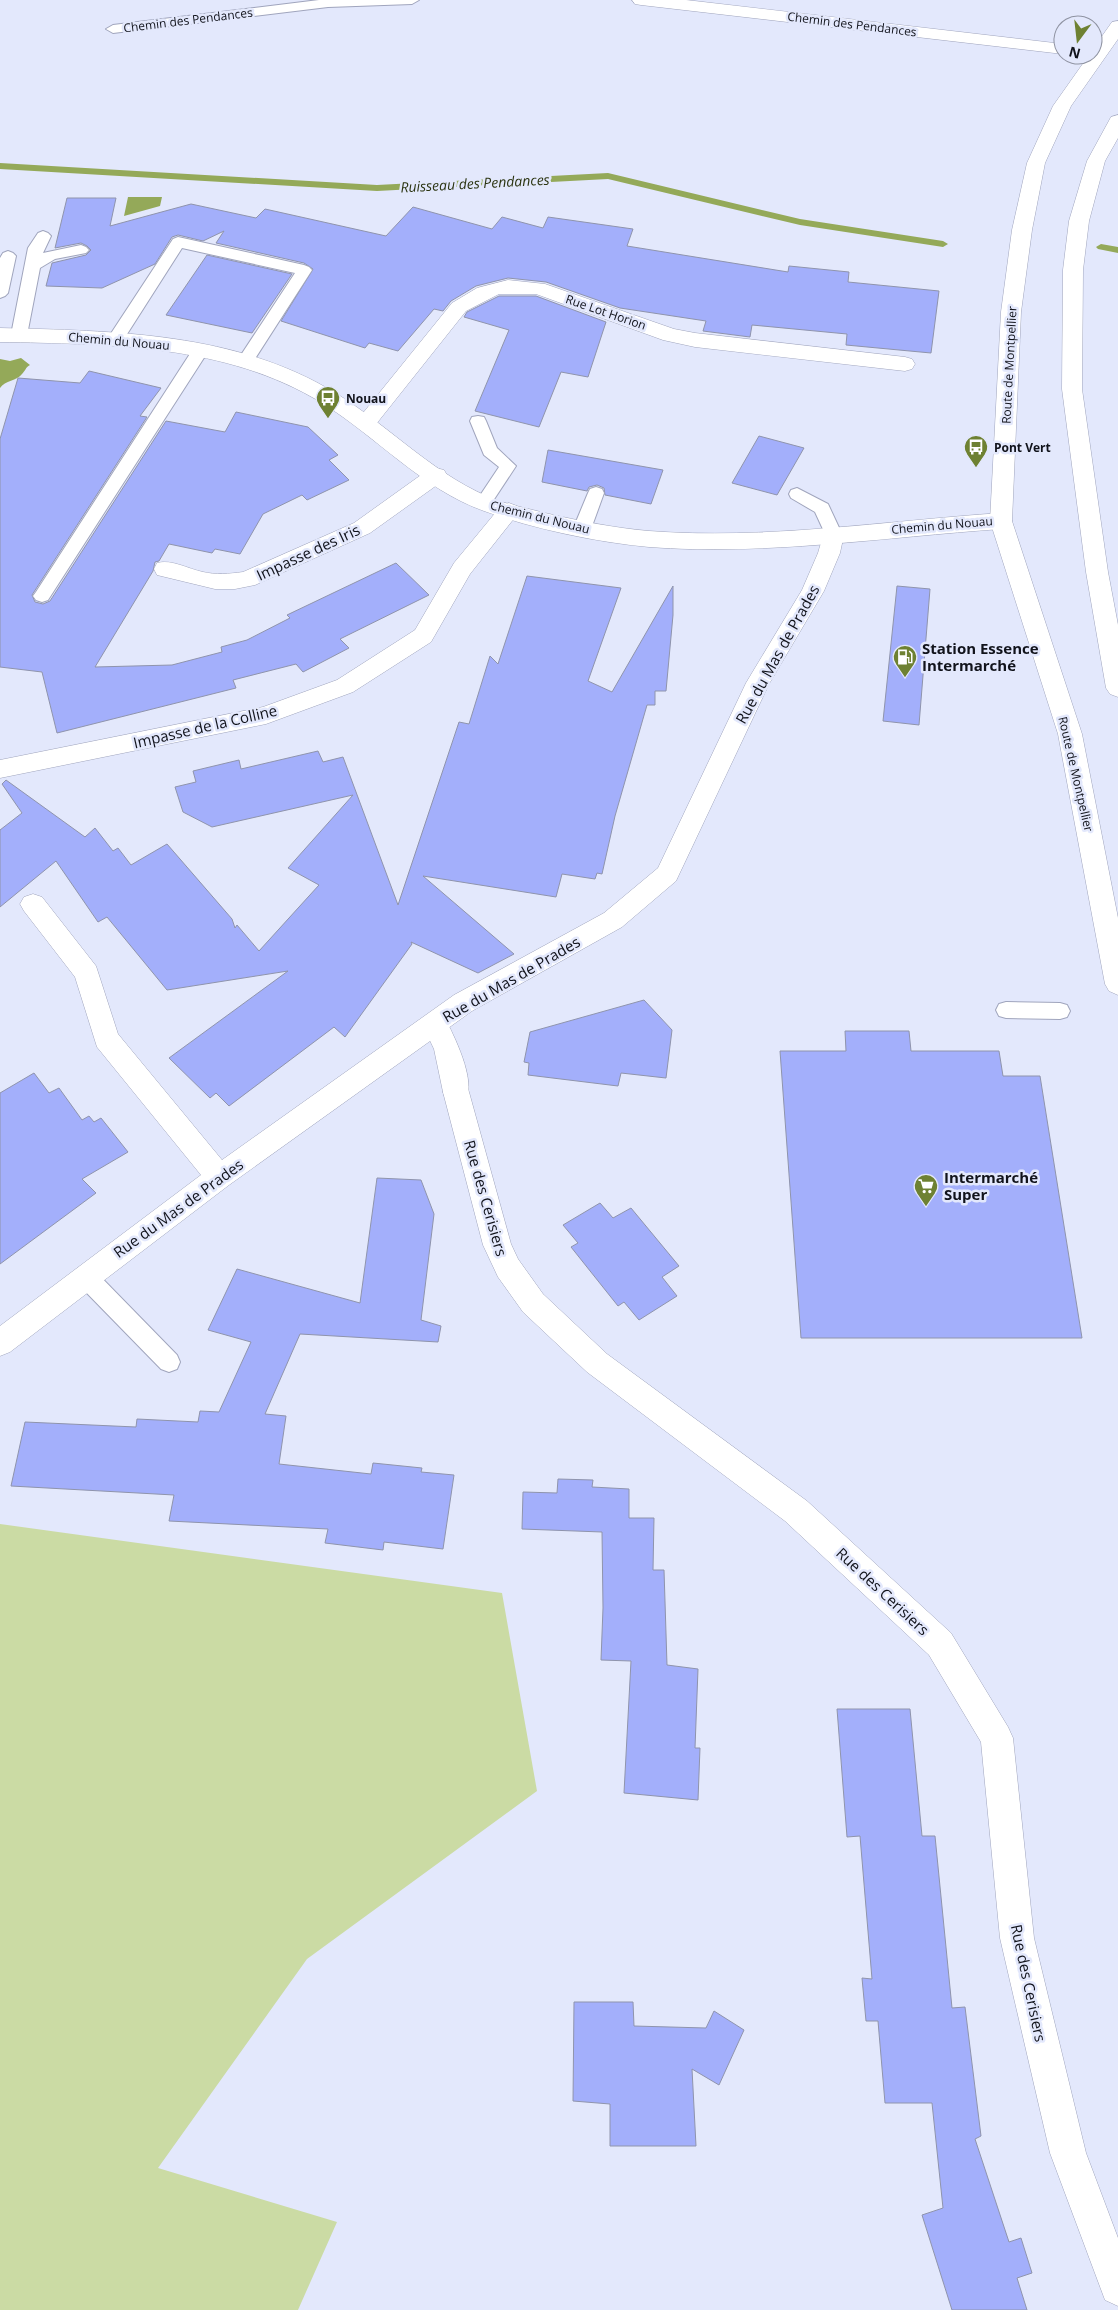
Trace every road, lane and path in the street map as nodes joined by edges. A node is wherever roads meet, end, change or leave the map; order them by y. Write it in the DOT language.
graph roads {
  1 [pos="412,0"];
  2 [pos="641,0"];
  3 [pos="1118,26"];
  4 [pos="113,29"];
  5 [pos="1103,43"];
  6 [pos="1053,48"];
  7 [pos="1087,65"];
  8 [pos="1118,120"];
  9 [pos="43,236"];
  10 [pos="80,250"];
  11 [pos="8,256"];
  12 [pos="33,265"];
  13 [pos="0,293"];
  14 [pos="10,335"];
  15 [pos="116,338"];
  16 [pos="200,350"];
  17 [pos="245,361"];
  18 [pos="905,364"];
  19 [pos="478,421"];
  20 [pos="366,423"];
  21 [pos="436,475"];
  22 [pos="596,493"];
  23 [pos="797,494"];
  24 [pos="483,503"];
  25 [pos="509,511"];
  26 [pos="1001,521"];
  27 [pos="582,529"];
  28 [pos="833,534"];
  29 [pos="166,569"];
  30 [pos="42,596"];
  31 [pos="1113,640"];
  32 [pos="1118,688"];
  33 [pos="0,769"];
  34 [pos="33,904"];
  35 [pos="1118,984"];
  36 [pos="1006,1010"];
  37 [pos="1060,1011"];
  38 [pos="435,1024"];
  39 [pos="219,1177"];
  40 [pos="85,1276"];
  41 [pos="0,1343"];
  42 [pos="169,1362"];
  43 [pos="1118,2287"];
  1 -- 4 [label="lane, Chemin des Pendances"];
  2 -- 6 [label="street, Chemin des Pendances"];
  3 -- 5 [label="street, Route de Montpellier"];
  7 -- 26 [label="street, Route de Montpellier"];
  8 -- 31 [label="street"];
  9 -- 12 [label="lane"];
  10 -- 12 [label="lane"];
  11 -- 13 [label="lane"];
  12 -- 14 [label="lane"];
  14 -- 15 [label="street, Chemin du Nouau"];
  15 -- 16 [label="street, Chemin du Nouau"];
  15 -- 17 [label="lane"];
  16 -- 17 [label="street, Chemin du Nouau"];
  16 -- 30 [label="lane"];
  17 -- 20 [label="street, Chemin du Nouau"];
  18 -- 20 [label="street, Rue Lot Horion"];
  19 -- 24 [label="lane"];
  20 -- 21 [label="street, Chemin du Nouau"];
  21 -- 24 [label="street, Chemin du Nouau"];
  21 -- 29 [label="street, Impasse des Iris"];
  22 -- 27 [label="lane"];
  23 -- 28 [label="lane"];
  24 -- 25 [label="street, Chemin du Nouau"];
  25 -- 27 [label="street, Chemin du Nouau"];
  25 -- 33 [label="street, Impasse de la Colline"];
  26 -- 28 [label="street, Chemin du Nouau"];
  26 -- 35 [label="street, Route de Montpellier"];
  27 -- 28 [label="street, Chemin du Nouau"];
  28 -- 38 [label="street, Rue du Mas de Prades"];
  31 -- 32 [label="street"];
  34 -- 39 [label="street"];
  36 -- 37 [label="lane"];
  38 -- 39 [label="street, Rue du Mas de Prades"];
  38 -- 43 [label="street, Rue des Cerisiers"];
  39 -- 40 [label="street, Rue du Mas de Prades"];
  40 -- 41 [label="street, Rue du Mas de Prades"];
  40 -- 42 [label="lane"];
}
